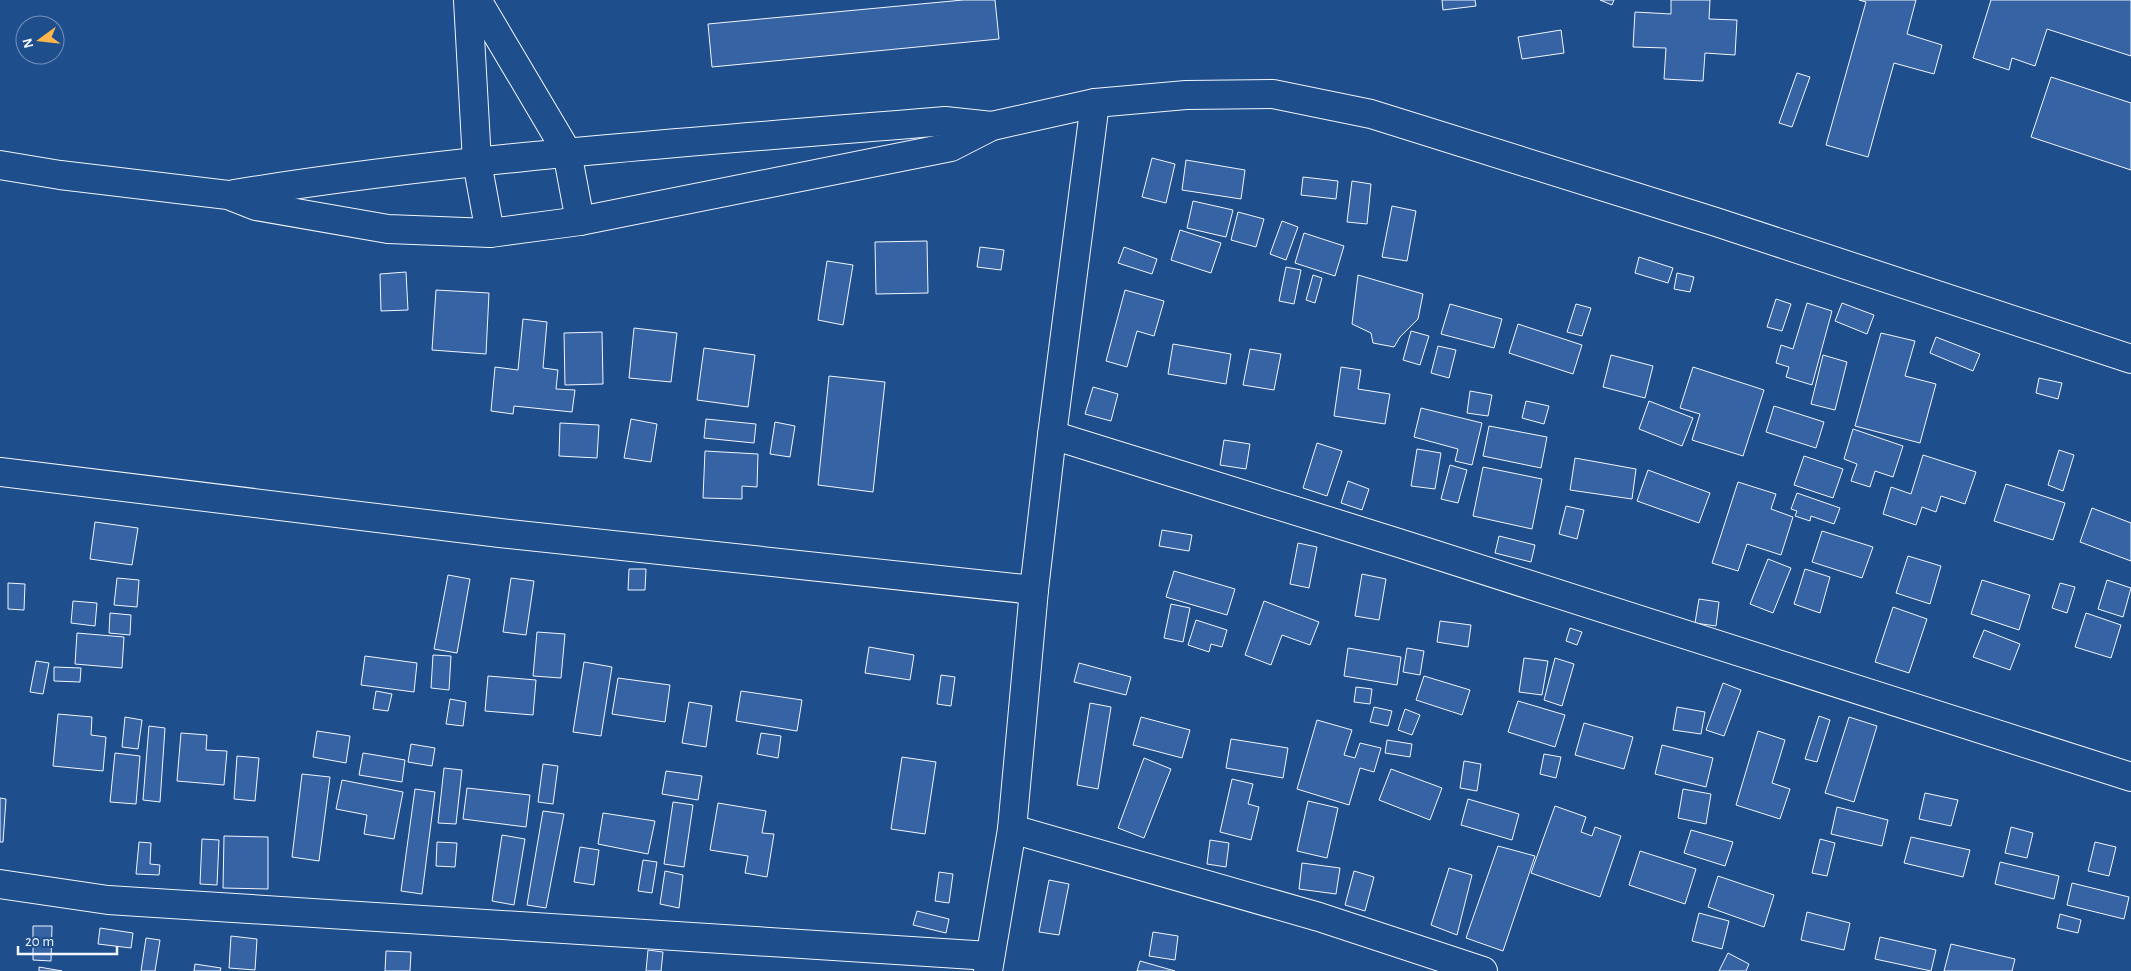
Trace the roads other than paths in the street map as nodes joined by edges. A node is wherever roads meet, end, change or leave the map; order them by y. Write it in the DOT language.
graph roads {
  1 [pos="468,0"];
  2 [pos="477,0"];
  3 [pos="1095,103"];
  4 [pos="992,126"];
  5 [pos="568,152"];
  6 [pos="477,162"];
  7 [pos="0,165"];
  8 [pos="228,195"];
  9 [pos="580,222"];
  10 [pos="490,233"];
  11 [pos="2131,359"];
  12 [pos="1052,435"];
  13 [pos="0,472"];
  14 [pos="1034,590"];
  15 [pos="2131,777"];
  16 [pos="1012,829"];
  17 [pos="0,884"];
  18 [pos="989,964"];
  19 [pos="1482,971"];
  1 -- 6 [label="street"];
  2 -- 5 [label="street"];
  3 -- 4 [label="street"];
  3 -- 11 [label="street"];
  3 -- 12 [label="street"];
  4 -- 5 [label="street"];
  4 -- 9 [label="street"];
  5 -- 6 [label="street"];
  5 -- 9 [label="street"];
  6 -- 8 [label="street"];
  6 -- 10 [label="street"];
  7 -- 8 [label="street"];
  8 -- 10 [label="street"];
  9 -- 10 [label="street"];
  12 -- 14 [label="street"];
  12 -- 15 [label="street"];
  13 -- 14 [label="street"];
  14 -- 16 [label="street"];
  16 -- 18 [label="street"];
  16 -- 19 [label="street"];
  17 -- 18 [label="street"];
}
